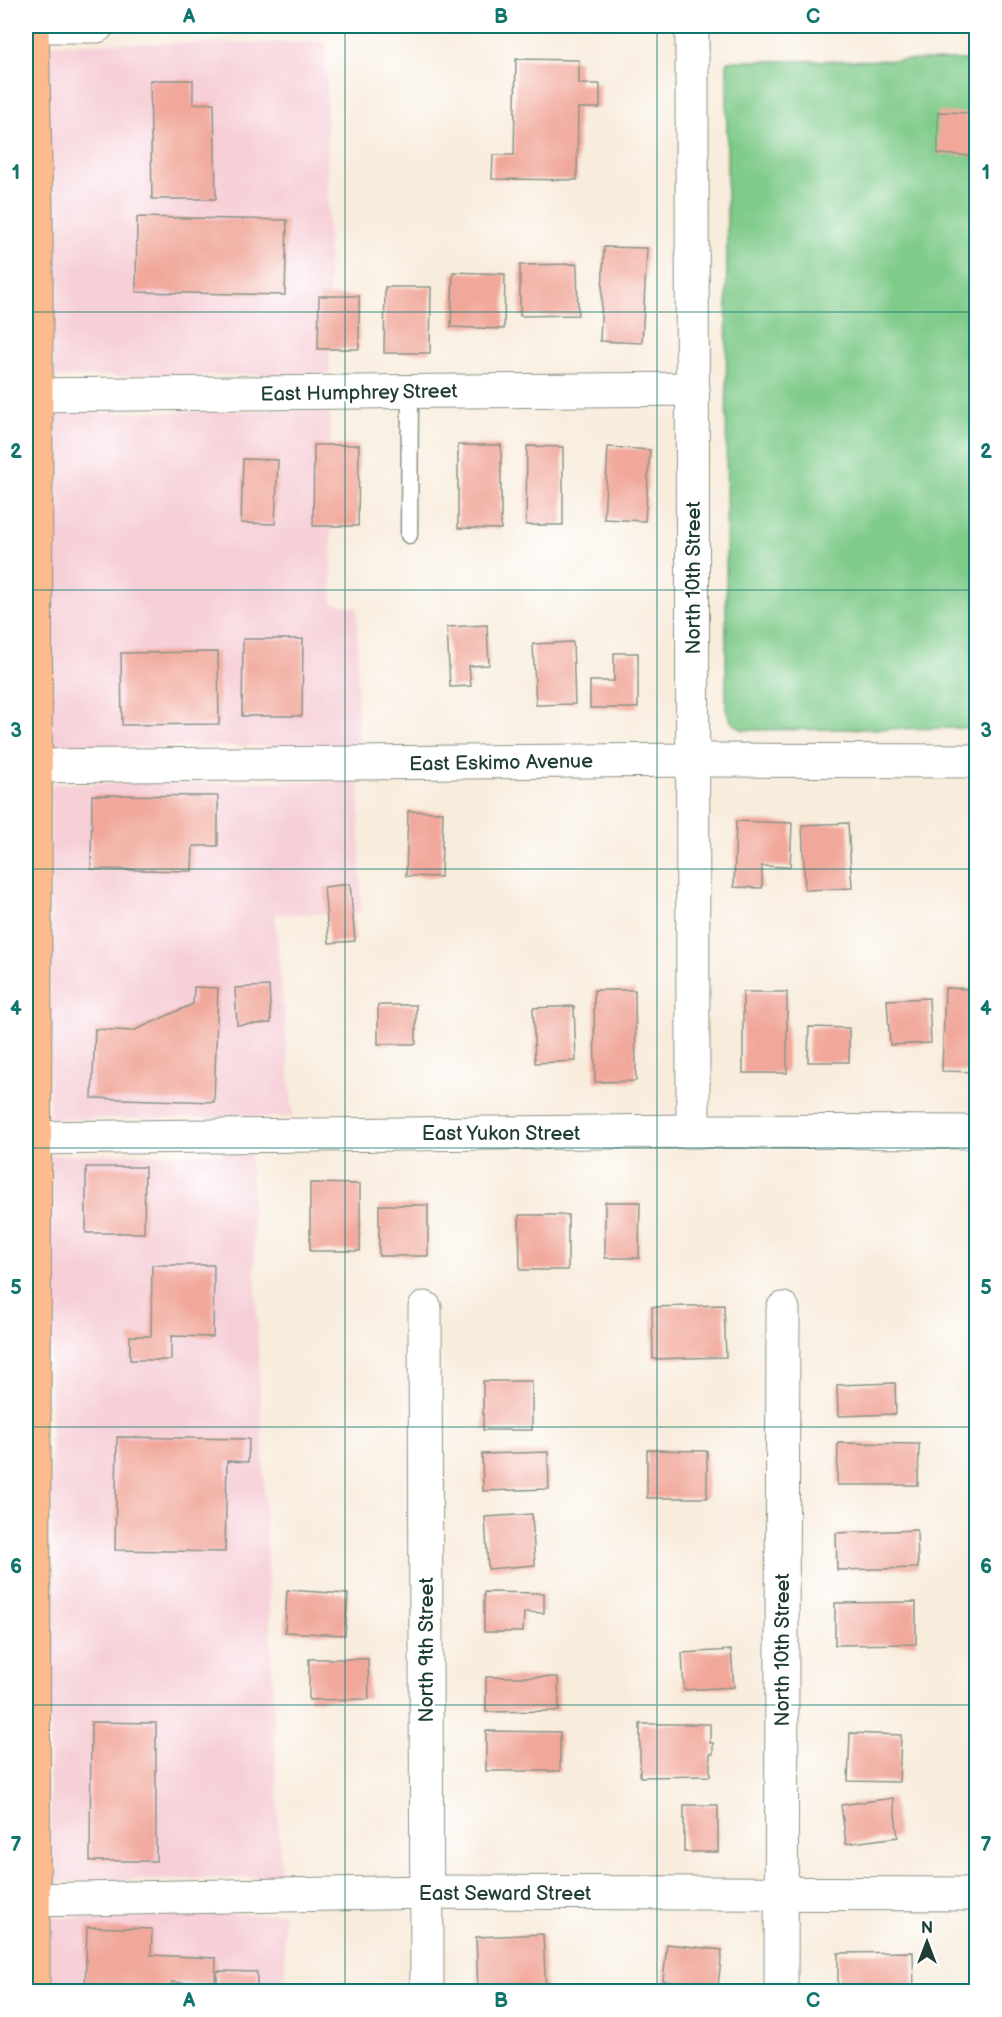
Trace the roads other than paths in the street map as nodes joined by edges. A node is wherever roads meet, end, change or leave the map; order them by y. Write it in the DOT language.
graph roads {
  1 [pos="26,26"];
  2 [pos="32,26"];
  3 [pos="98,26"];
  4 [pos="692,26"];
  5 [pos="693,389"];
  6 [pos="410,392"];
  7 [pos="31,395"];
  8 [pos="409,535"];
  9 [pos="31,547"];
  10 [pos="693,760"];
  11 [pos="976,761"];
  12 [pos="30,766"];
  13 [pos="693,1131"];
  14 [pos="976,1132"];
  15 [pos="29,1138"];
  16 [pos="425,1308"];
  17 [pos="783,1309"];
  18 [pos="30,1477"];
  19 [pos="29,1831"];
  20 [pos="427,1892"];
  21 [pos="782,1894"];
  22 [pos="976,1894"];
  23 [pos="33,1900"];
  24 [pos="33,1992"];
  25 [pos="427,1992"];
  26 [pos="781,1992"];
  1 -- 2 [label="street"];
  2 -- 3 [label="street"];
  2 -- 7 [label="main road"];
  4 -- 5 [label="street, North 10th Street"];
  5 -- 6 [label="street, East Humphrey Street"];
  5 -- 10 [label="street, North 10th Street"];
  6 -- 7 [label="street, East Humphrey Street"];
  6 -- 8 [label="lane"];
  7 -- 9 [label="main road"];
  9 -- 12 [label="main road"];
  10 -- 11 [label="street, East Eskimo Avenue"];
  10 -- 12 [label="street, East Eskimo Avenue"];
  10 -- 13 [label="street, North 10th Street"];
  12 -- 15 [label="main road"];
  13 -- 14 [label="street, East Yukon Street"];
  13 -- 15 [label="street, East Yukon Street"];
  15 -- 18 [label="main road"];
  16 -- 20 [label="street, North 9th Street"];
  17 -- 21 [label="street, North 10th Street"];
  18 -- 19 [label="main road"];
  19 -- 23 [label="main road"];
  20 -- 21 [label="street, East Seward Street"];
  20 -- 23 [label="street, East Seward Street"];
  20 -- 25 [label="street, North 9th Street"];
  21 -- 22 [label="street, East Seward Street"];
  21 -- 26 [label="street, North 10th Street"];
  23 -- 24 [label="main road"];
}
